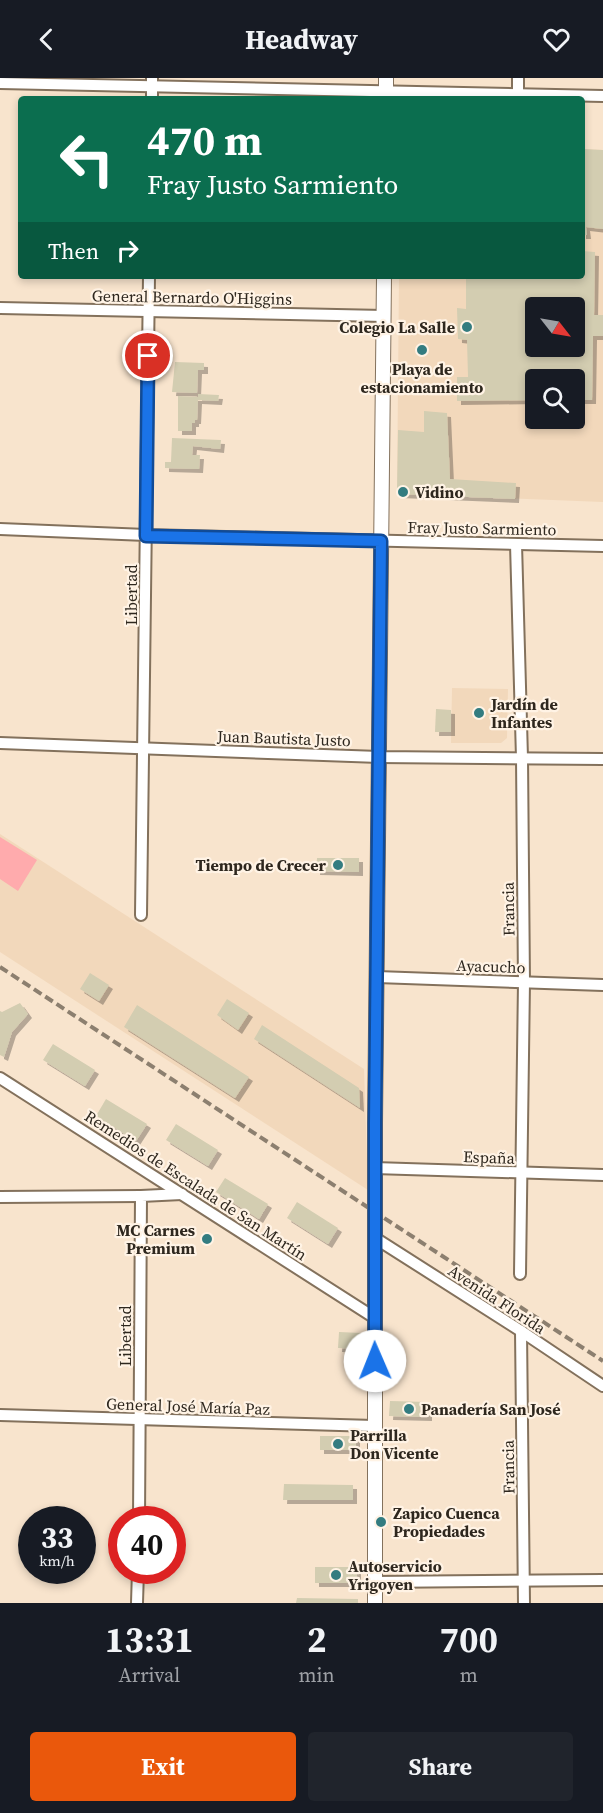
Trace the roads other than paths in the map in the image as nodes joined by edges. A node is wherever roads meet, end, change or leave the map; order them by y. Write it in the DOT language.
graph roads {
  1 [pos="518,78"];
  2 [pos="59,82"];
  3 [pos="152,82"];
  4 [pos="0,83"];
  5 [pos="386,90"];
  6 [pos="518,94"];
  7 [pos="603,96"];
  8 [pos="149,279"];
  9 [pos="384,279"];
  10 [pos="0,308"];
  11 [pos="149,311"];
  12 [pos="384,316"];
  13 [pos="0,529"];
  14 [pos="146,536"];
  15 [pos="381,541"];
  16 [pos="516,544"];
  17 [pos="603,546"];
  18 [pos="0,743"];
  19 [pos="144,748"];
  20 [pos="379,757"];
  21 [pos="522,758"];
  22 [pos="603,759"];
  23 [pos="141,915"];
  24 [pos="377,977"];
  25 [pos="524,982"];
  26 [pos="603,985"];
  27 [pos="0,1078"];
  28 [pos="374,1168"];
  29 [pos="520,1173"];
  30 [pos="603,1175"];
  31 [pos="183,1194"];
  32 [pos="141,1196"];
  33 [pos="0,1197"];
  34 [pos="375,1238"];
  35 [pos="519,1274"];
  36 [pos="375,1318"];
  37 [pos="521,1331"];
  38 [pos="603,1386"];
  39 [pos="0,1415"];
  40 [pos="140,1419"];
  41 [pos="374,1425"];
  42 [pos="139,1506"];
  43 [pos="524,1580"];
  44 [pos="603,1580"];
  45 [pos="374,1582"];
  46 [pos="138,1584"];
  47 [pos="137,1603"];
  48 [pos="375,1603"];
  49 [pos="524,1603"];
  1 -- 6 [label="street"];
  2 -- 3 [label="street"];
  2 -- 4 [label="street"];
  3 -- 5 [label="street"];
  5 -- 6 [label="street"];
  6 -- 7 [label="street"];
  8 -- 11 [label="street, Libertad"];
  9 -- 12 [label="street"];
  10 -- 11 [label="street, General Bernardo O'Higgins"];
  11 -- 12 [label="street, General Bernardo O'Higgins"];
  11 -- 14 [label="street, Libertad"];
  12 -- 15 [label="street"];
  13 -- 14 [label="street, Fray Justo Sarmiento"];
  14 -- 15 [label="street, Fray Justo Sarmiento"];
  14 -- 19 [label="street, Libertad"];
  15 -- 16 [label="street, Fray Justo Sarmiento"];
  15 -- 20 [label="street"];
  16 -- 17 [label="street, Fray Justo Sarmiento"];
  16 -- 21 [label="street, Francia"];
  18 -- 19 [label="street, Juan Bautista Justo"];
  19 -- 20 [label="street, Juan Bautista Justo"];
  19 -- 23 [label="street, Libertad"];
  20 -- 21 [label="street, Juan Bautista Justo"];
  20 -- 24 [label="street"];
  21 -- 22 [label="street, Juan Bautista Justo"];
  21 -- 25 [label="street, Francia"];
  24 -- 25 [label="street, Ayacucho"];
  24 -- 28 [label="street"];
  25 -- 26 [label="street, Ayacucho"];
  25 -- 29 [label="street, Francia"];
  27 -- 31 [label="street, Remedios de Escalada de San Martín"];
  28 -- 29 [label="street, España"];
  28 -- 34 [label="street"];
  29 -- 30 [label="street, España"];
  29 -- 35 [label="street, Francia"];
  31 -- 32 [label="street"];
  31 -- 36 [label="street, Remedios de Escalada de San Martín"];
  32 -- 33 [label="street"];
  32 -- 40 [label="street, Libertad"];
  34 -- 36 [label="street"];
  34 -- 37 [label="street, Avenida Florida"];
  36 -- 41 [label="street"];
  37 -- 38 [label="street, Avenida Florida"];
  37 -- 43 [label="street, Francia"];
  39 -- 40 [label="street, General José María Paz"];
  40 -- 41 [label="street, General José María Paz"];
  40 -- 42 [label="street, Libertad"];
  41 -- 45 [label="street"];
  43 -- 44 [label="street"];
  43 -- 45 [label="street"];
  43 -- 49 [label="street, Francia"];
  45 -- 48 [label="street"];
  46 -- 47 [label="street"];
}
